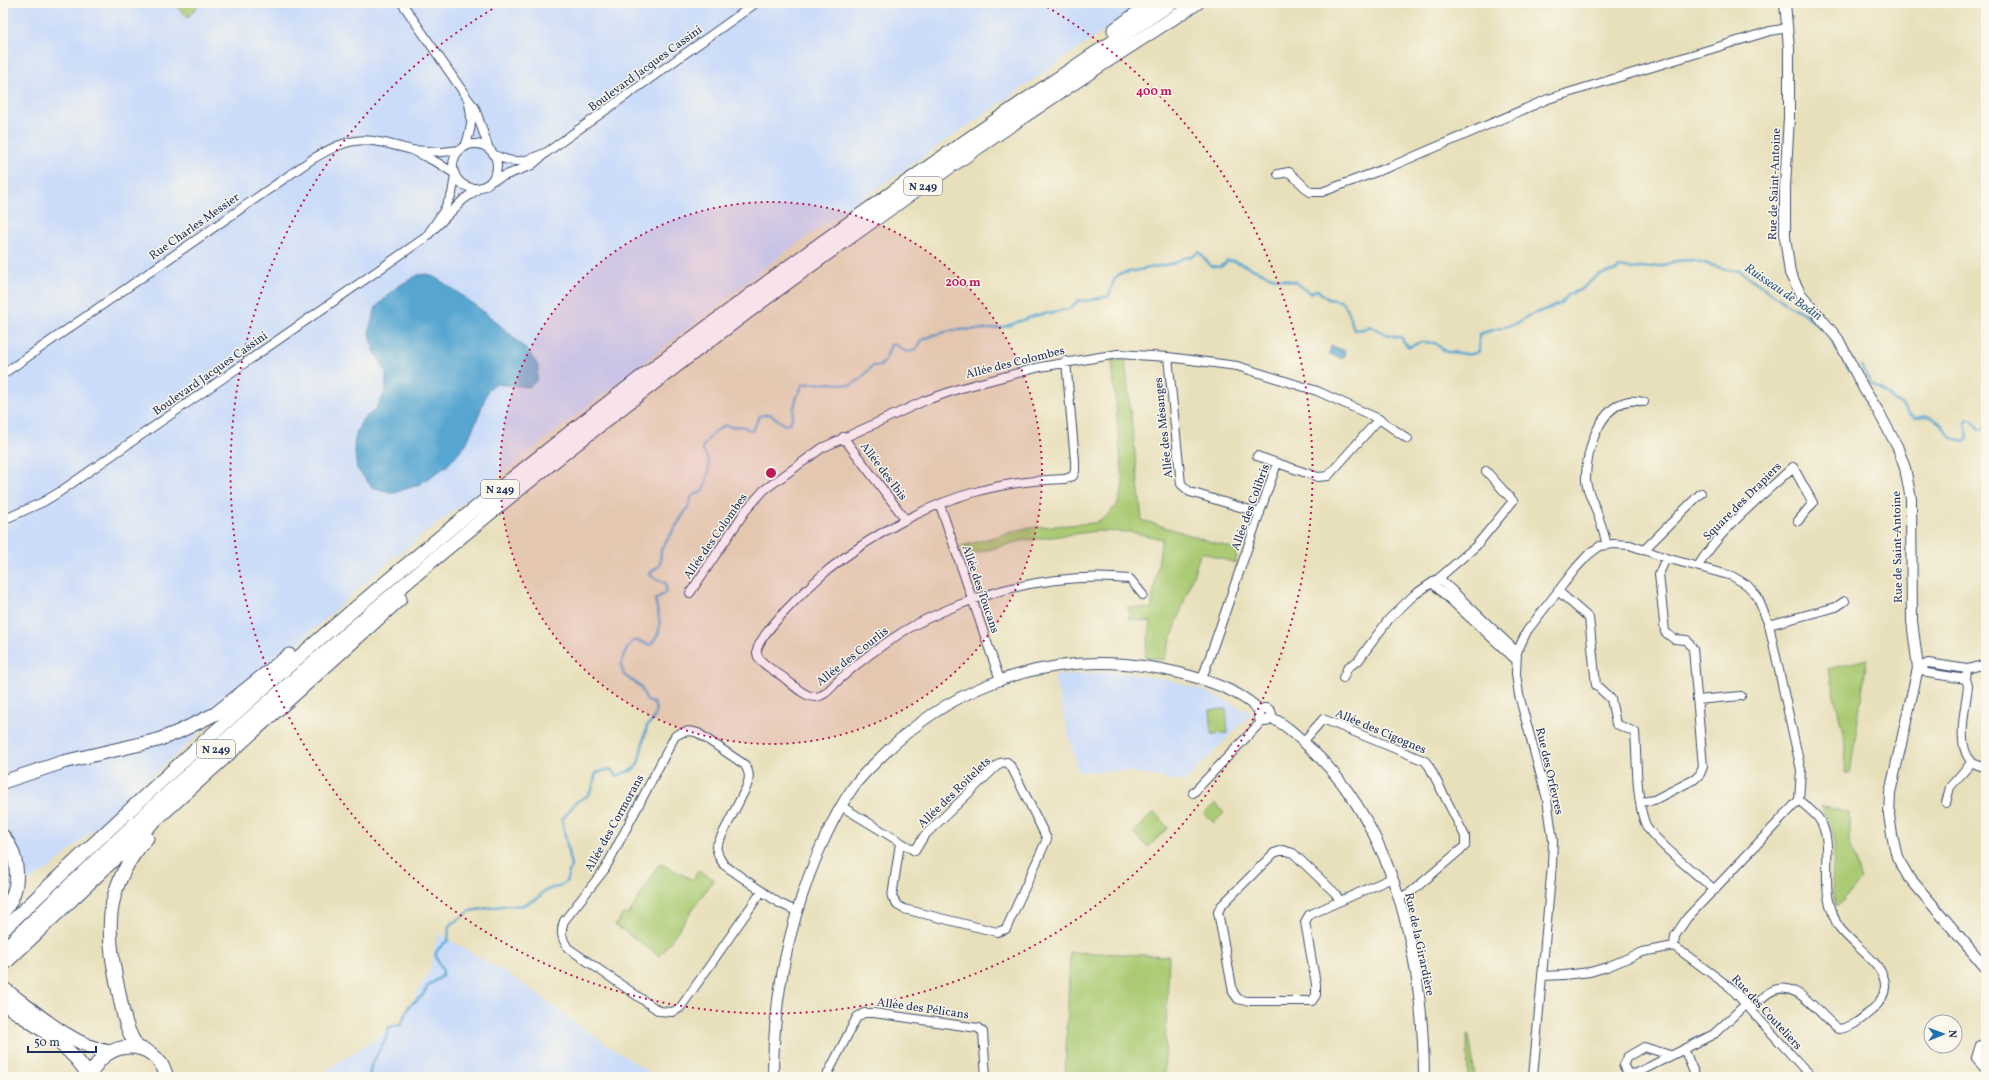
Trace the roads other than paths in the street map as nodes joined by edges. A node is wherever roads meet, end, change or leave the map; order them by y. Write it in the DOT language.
graph roads {
  1 [pos="402,3"];
  2 [pos="756,3"];
  3 [pos="1151,3"];
  4 [pos="1172,3"];
  5 [pos="1197,3"];
  6 [pos="1785,3"];
  7 [pos="1788,28"];
  8 [pos="1074,66"];
  9 [pos="468,99"];
  10 [pos="462,148"];
  11 [pos="412,150"];
  12 [pos="492,152"];
  13 [pos="547,152"];
  14 [pos="1278,174"];
  15 [pos="455,175"];
  16 [pos="491,181"];
  17 [pos="479,188"];
  18 [pos="426,237"];
  19 [pos="1168,357"];
  20 [pos="1066,361"];
  21 [pos="3,374"];
  22 [pos="1644,402"];
  23 [pos="1379,419"];
  24 [pos="843,437"];
  25 [pos="1408,439"];
  26 [pos="1257,456"];
  27 [pos="1277,463"];
  28 [pos="1486,471"];
  29 [pos="1701,493"];
  30 [pos="940,505"];
  31 [pos="1260,513"];
  32 [pos="3,520"];
  33 [pos="906,520"];
  34 [pos="1798,521"];
  35 [pos="1607,545"];
  36 [pos="1644,550"];
  37 [pos="437,557"];
  38 [pos="1666,558"];
  39 [pos="1698,566"];
  40 [pos="1435,581"];
  41 [pos="1558,590"];
  42 [pos="690,593"];
  43 [pos="1143,595"];
  44 [pos="972,599"];
  45 [pos="1845,601"];
  46 [pos="1769,625"];
  47 [pos="333,627"];
  48 [pos="1516,656"];
  49 [pos="1986,664"];
  50 [pos="1918,668"];
  51 [pos="1967,669"];
  52 [pos="1343,678"];
  53 [pos="1202,679"];
  54 [pos="1966,679"];
  55 [pos="1000,680"];
  56 [pos="1741,696"];
  57 [pos="1697,700"];
  58 [pos="1266,719"];
  59 [pos="1304,742"];
  60 [pos="1972,762"];
  61 [pos="1986,768"];
  62 [pos="3,782"];
  63 [pos="190,788"];
  64 [pos="1192,793"];
  65 [pos="1799,800"];
  66 [pos="1641,802"];
  67 [pos="1946,803"];
  68 [pos="841,806"];
  69 [pos="3,836"];
  70 [pos="900,844"];
  71 [pos="1392,878"];
  72 [pos="1715,890"];
  73 [pos="762,891"];
  74 [pos="1399,898"];
  75 [pos="1340,901"];
  76 [pos="796,910"];
  77 [pos="3,912"];
  78 [pos="3,930"];
  79 [pos="1674,946"];
  80 [pos="4,959"];
  81 [pos="1986,968"];
  82 [pos="1542,976"];
  83 [pos="3,988"];
  84 [pos="3,1003"];
  85 [pos="1749,1007"];
  86 [pos="1980,1045"];
  87 [pos="138,1048"];
  88 [pos="1684,1049"];
  89 [pos="110,1052"];
  90 [pos="1670,1055"];
  91 [pos="1986,1069"];
  92 [pos="89,1077"];
  93 [pos="167,1077"];
  94 [pos="773,1077"];
  95 [pos="826,1077"];
  96 [pos="986,1077"];
  97 [pos="1424,1077"];
  98 [pos="1532,1077"];
  99 [pos="1696,1077"];
  100 [pos="1814,1077"];
  1 -- 9 [label="street"];
  2 -- 13 [label="street, Boulevard Jacques Cassini"];
  3 -- 8 [label="main road, N 249"];
  4 -- 8 [label="main road, N 249"];
  5 -- 37 [label="main road, N 249"];
  6 -- 7 [label="street, Rue de Saint-Antoine"];
  7 -- 14 [label="street"];
  7 -- 50 [label="street, Rue de Saint-Antoine"];
  8 -- 47 [label="main road, N 249"];
  9 -- 10 [label="street"];
  9 -- 12 [label="street"];
  10 -- 11 [label="street, Rue Charles Messier"];
  10 -- 12 [label="street"];
  10 -- 15 [label="street"];
  11 -- 15 [label="street, Rue Charles Messier"];
  11 -- 21 [label="street, Rue Charles Messier"];
  12 -- 13 [label="street, Boulevard Jacques Cassini"];
  12 -- 16 [label="street"];
  13 -- 16 [label="street, Boulevard Jacques Cassini"];
  15 -- 17 [label="street"];
  15 -- 18 [label="street, Boulevard Jacques Cassini"];
  16 -- 17 [label="street"];
  17 -- 18 [label="street, Boulevard Jacques Cassini"];
  18 -- 32 [label="street, Boulevard Jacques Cassini"];
  19 -- 20 [label="street, Allée des Colombes"];
  19 -- 23 [label="street, Allée des Colombes"];
  19 -- 31 [label="street, Allée des Mésanges"];
  20 -- 24 [label="street, Allée des Colombes"];
  20 -- 30 [label="street, Allée des Courlis"];
  22 -- 35 [label="street"];
  23 -- 25 [label="street, Allée des Colombes"];
  23 -- 27 [label="street, Allée des Colibris"];
  24 -- 33 [label="street, Allée des Ibis"];
  24 -- 42 [label="street, Allée des Colombes"];
  26 -- 27 [label="street"];
  27 -- 31 [label="street, Allée des Colibris"];
  28 -- 40 [label="street"];
  29 -- 36 [label="street"];
  30 -- 33 [label="street, Allée des Courlis"];
  30 -- 44 [label="street, Allée des Toucans"];
  31 -- 53 [label="street, Allée des Colibris"];
  33 -- 44 [label="street, Allée des Courlis"];
  34 -- 39 [label="street, Square des Drapiers"];
  35 -- 36 [label="street"];
  35 -- 41 [label="street"];
  36 -- 38 [label="street"];
  37 -- 63 [label="main road, N 249"];
  37 -- 80 [label="main road, N 249"];
  38 -- 39 [label="street"];
  38 -- 57 [label="street"];
  39 -- 46 [label="street"];
  40 -- 48 [label="street"];
  40 -- 52 [label="street"];
  41 -- 48 [label="street"];
  41 -- 66 [label="street"];
  43 -- 44 [label="street"];
  44 -- 55 [label="street, Allée des Toucans"];
  45 -- 46 [label="street"];
  46 -- 65 [label="street"];
  47 -- 62 [label="main road, N 249"];
  47 -- 78 [label="main road, N 249"];
  48 -- 82 [label="street, Rue des Orfèvres"];
  49 -- 51 [label="street"];
  50 -- 51 [label="street"];
  50 -- 54 [label="street"];
  50 -- 81 [label="street, Rue de Saint-Antoine"];
  51 -- 54 [label="street"];
  53 -- 55 [label="street, Rue de la Girardière"];
  53 -- 58 [label="street, Rue de la Girardière"];
  54 -- 60 [label="street"];
  55 -- 68 [label="street, Rue de la Girardière"];
  56 -- 57 [label="street"];
  57 -- 66 [label="street"];
  58 -- 59 [label="street, Rue de la Girardière"];
  58 -- 64 [label="street"];
  59 -- 71 [label="street, Rue de la Girardière"];
  59 -- 74 [label="street, Allée des Cigognes"];
  60 -- 61 [label="street"];
  60 -- 67 [label="street"];
  63 -- 80 [label="main road, N 249"];
  63 -- 87 [label="main road, N 249"];
  65 -- 72 [label="street"];
  65 -- 85 [label="street"];
  66 -- 72 [label="street"];
  68 -- 70 [label="street, Allée des Roitelets"];
  68 -- 76 [label="street, Rue de la Girardière"];
  69 -- 77 [label="main road"];
  70 -- 70 [label="street, Allée des Roitelets"];
  71 -- 74 [label="street, Rue de la Girardière"];
  71 -- 75 [label="street"];
  72 -- 79 [label="street"];
  73 -- 73 [label="street, Allée des Cormorans"];
  73 -- 76 [label="street, Allée des Cormorans"];
  74 -- 97 [label="street, Rue de la Girardière"];
  75 -- 75 [label="street"];
  76 -- 94 [label="street, Rue de la Girardière"];
  79 -- 82 [label="street"];
  79 -- 85 [label="street, Rue des Couteliers"];
  82 -- 98 [label="street, Rue des Orfèvres"];
  83 -- 89 [label="main road"];
  84 -- 92 [label="main road"];
  85 -- 88 [label="street"];
  85 -- 100 [label="street, Rue des Couteliers"];
  86 -- 91 [label="street"];
  87 -- 89 [label="main road"];
  87 -- 93 [label="main road"];
  88 -- 90 [label="street"];
  88 -- 99 [label="street"];
  89 -- 92 [label="main road"];
  90 -- 90 [label="street"];
  95 -- 96 [label="street, Allée des Pélicans"];
}
